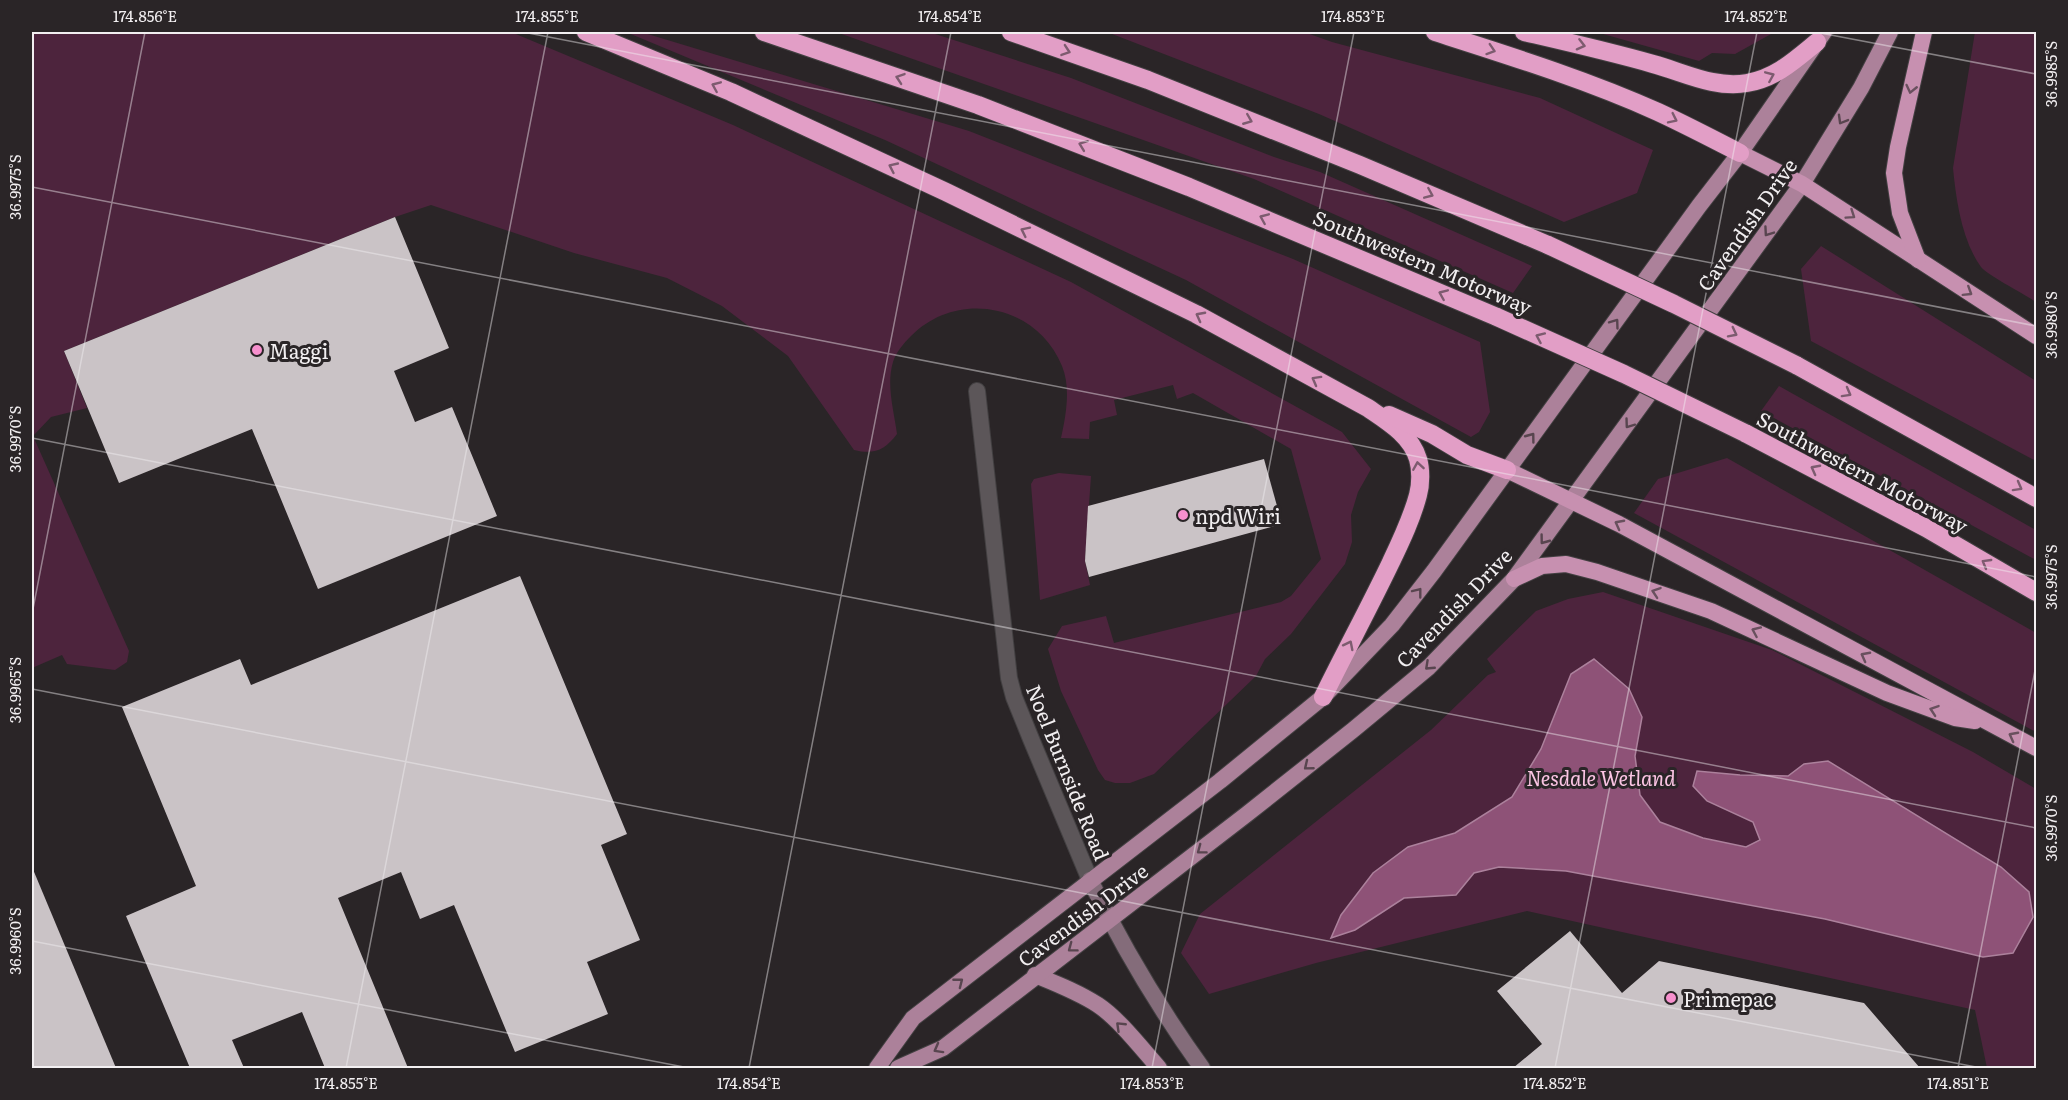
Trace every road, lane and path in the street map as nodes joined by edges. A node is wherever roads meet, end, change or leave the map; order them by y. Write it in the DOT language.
graph roads {
  1 [pos="586,32"];
  2 [pos="764,32"];
  3 [pos="1011,32"];
  4 [pos="1435,32"];
  5 [pos="1524,32"];
  6 [pos="1890,32"];
  7 [pos="1924,32"];
  8 [pos="1821,37"];
  9 [pos="1740,153"];
  10 [pos="1802,184"];
  11 [pos="1918,261"];
  12 [pos="2037,336"];
  13 [pos="977,391"];
  14 [pos="1368,408"];
  15 [pos="1507,470"];
  16 [pos="2037,498"];
  17 [pos="1573,501"];
  18 [pos="1514,579"];
  19 [pos="2037,592"];
  20 [pos="1323,697"];
  21 [pos="1990,724"];
  22 [pos="2037,748"];
  23 [pos="1090,880"];
  24 [pos="1110,920"];
  25 [pos="1035,975"];
  26 [pos="877,1068"];
  27 [pos="898,1068"];
  28 [pos="1159,1068"];
  29 [pos="1202,1068"];
  14 -- 1 [label="highway, one-way"];
  19 -- 2 [label="highway, Southwestern Motorway, one-way, bridge"];
  3 -- 16 [label="highway, one-way, bridge"];
  4 -- 9 [label="highway, one-way"];
  5 -- 8 [label="highway, one-way"];
  6 -- 10 [label="main road, Cavendish Drive, one-way"];
  7 -- 11 [label="highway, one-way"];
  8 -- 9 [label="main road, Cavendish Drive"];
  9 -- 10 [label="highway"];
  15 -- 9 [label="main road, Cavendish Drive, one-way"];
  10 -- 11 [label="highway, one-way"];
  10 -- 17 [label="main road, Cavendish Drive, one-way"];
  11 -- 12 [label="highway, one-way"];
  13 -- 23 [label="street, Noel Burnside Road"];
  14 -- 15 [label="highway"];
  20 -- 14 [label="highway, one-way"];
  15 -- 17 [label="highway"];
  20 -- 15 [label="main road, Cavendish Drive, one-way"];
  17 -- 18 [label="main road, Cavendish Drive, one-way"];
  21 -- 17 [label="highway, one-way"];
  21 -- 18 [label="highway, one-way"];
  18 -- 24 [label="main road, Cavendish Drive, one-way"];
  20 -- 23 [label="main road, Cavendish Drive"];
  22 -- 21 [label="highway, one-way"];
  23 -- 24 [label="main road, Noel Burnside Road"];
  26 -- 23 [label="main road, Cavendish Drive, one-way"];
  24 -- 25 [label="main road, Cavendish Drive, one-way"];
  24 -- 29 [label="main road, Noel Burnside Road"];
  25 -- 27 [label="main road, Cavendish Drive, one-way"];
  28 -- 25 [label="main road, one-way"];
}
